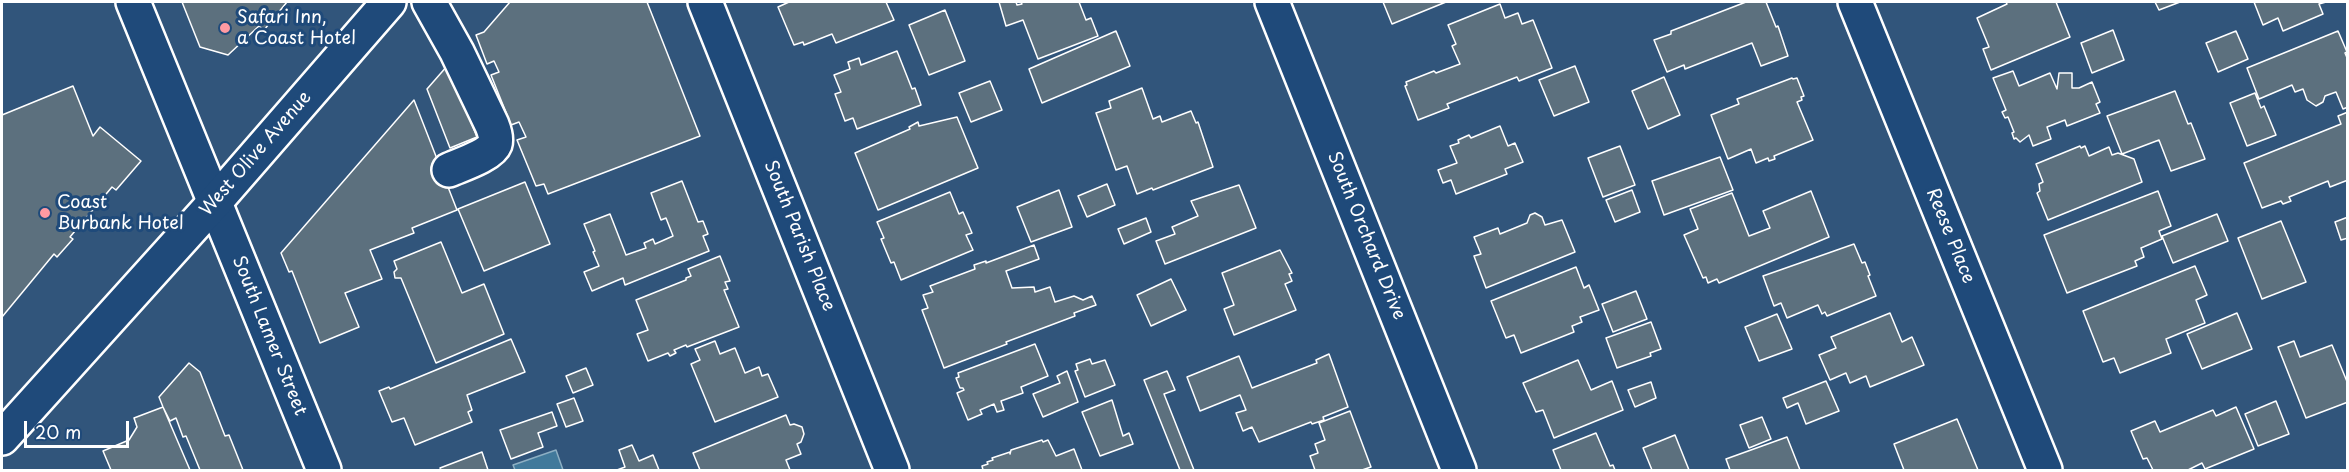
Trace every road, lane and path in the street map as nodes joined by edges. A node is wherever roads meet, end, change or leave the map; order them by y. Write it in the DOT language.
graph roads {
  1 [pos="133,2"];
  2 [pos="389,2"];
  3 [pos="429,2"];
  4 [pos="705,2"];
  5 [pos="1272,2"];
  6 [pos="1855,2"];
  7 [pos="449,170"];
  8 [pos="214,202"];
  9 [pos="2,438"];
  10 [pos="324,471"];
  11 [pos="892,471"];
  12 [pos="1459,471"];
  13 [pos="2045,471"];
  1 -- 8 [label="street, South Lamer Street"];
  2 -- 8 [label="street, West Olive Avenue"];
  3 -- 7 [label="street"];
  4 -- 11 [label="street, South Parish Place"];
  5 -- 12 [label="street, South Orchard Drive"];
  6 -- 13 [label="street, Reese Place"];
  8 -- 9 [label="street, West Olive Avenue"];
  8 -- 10 [label="street, South Lamer Street"];
}
